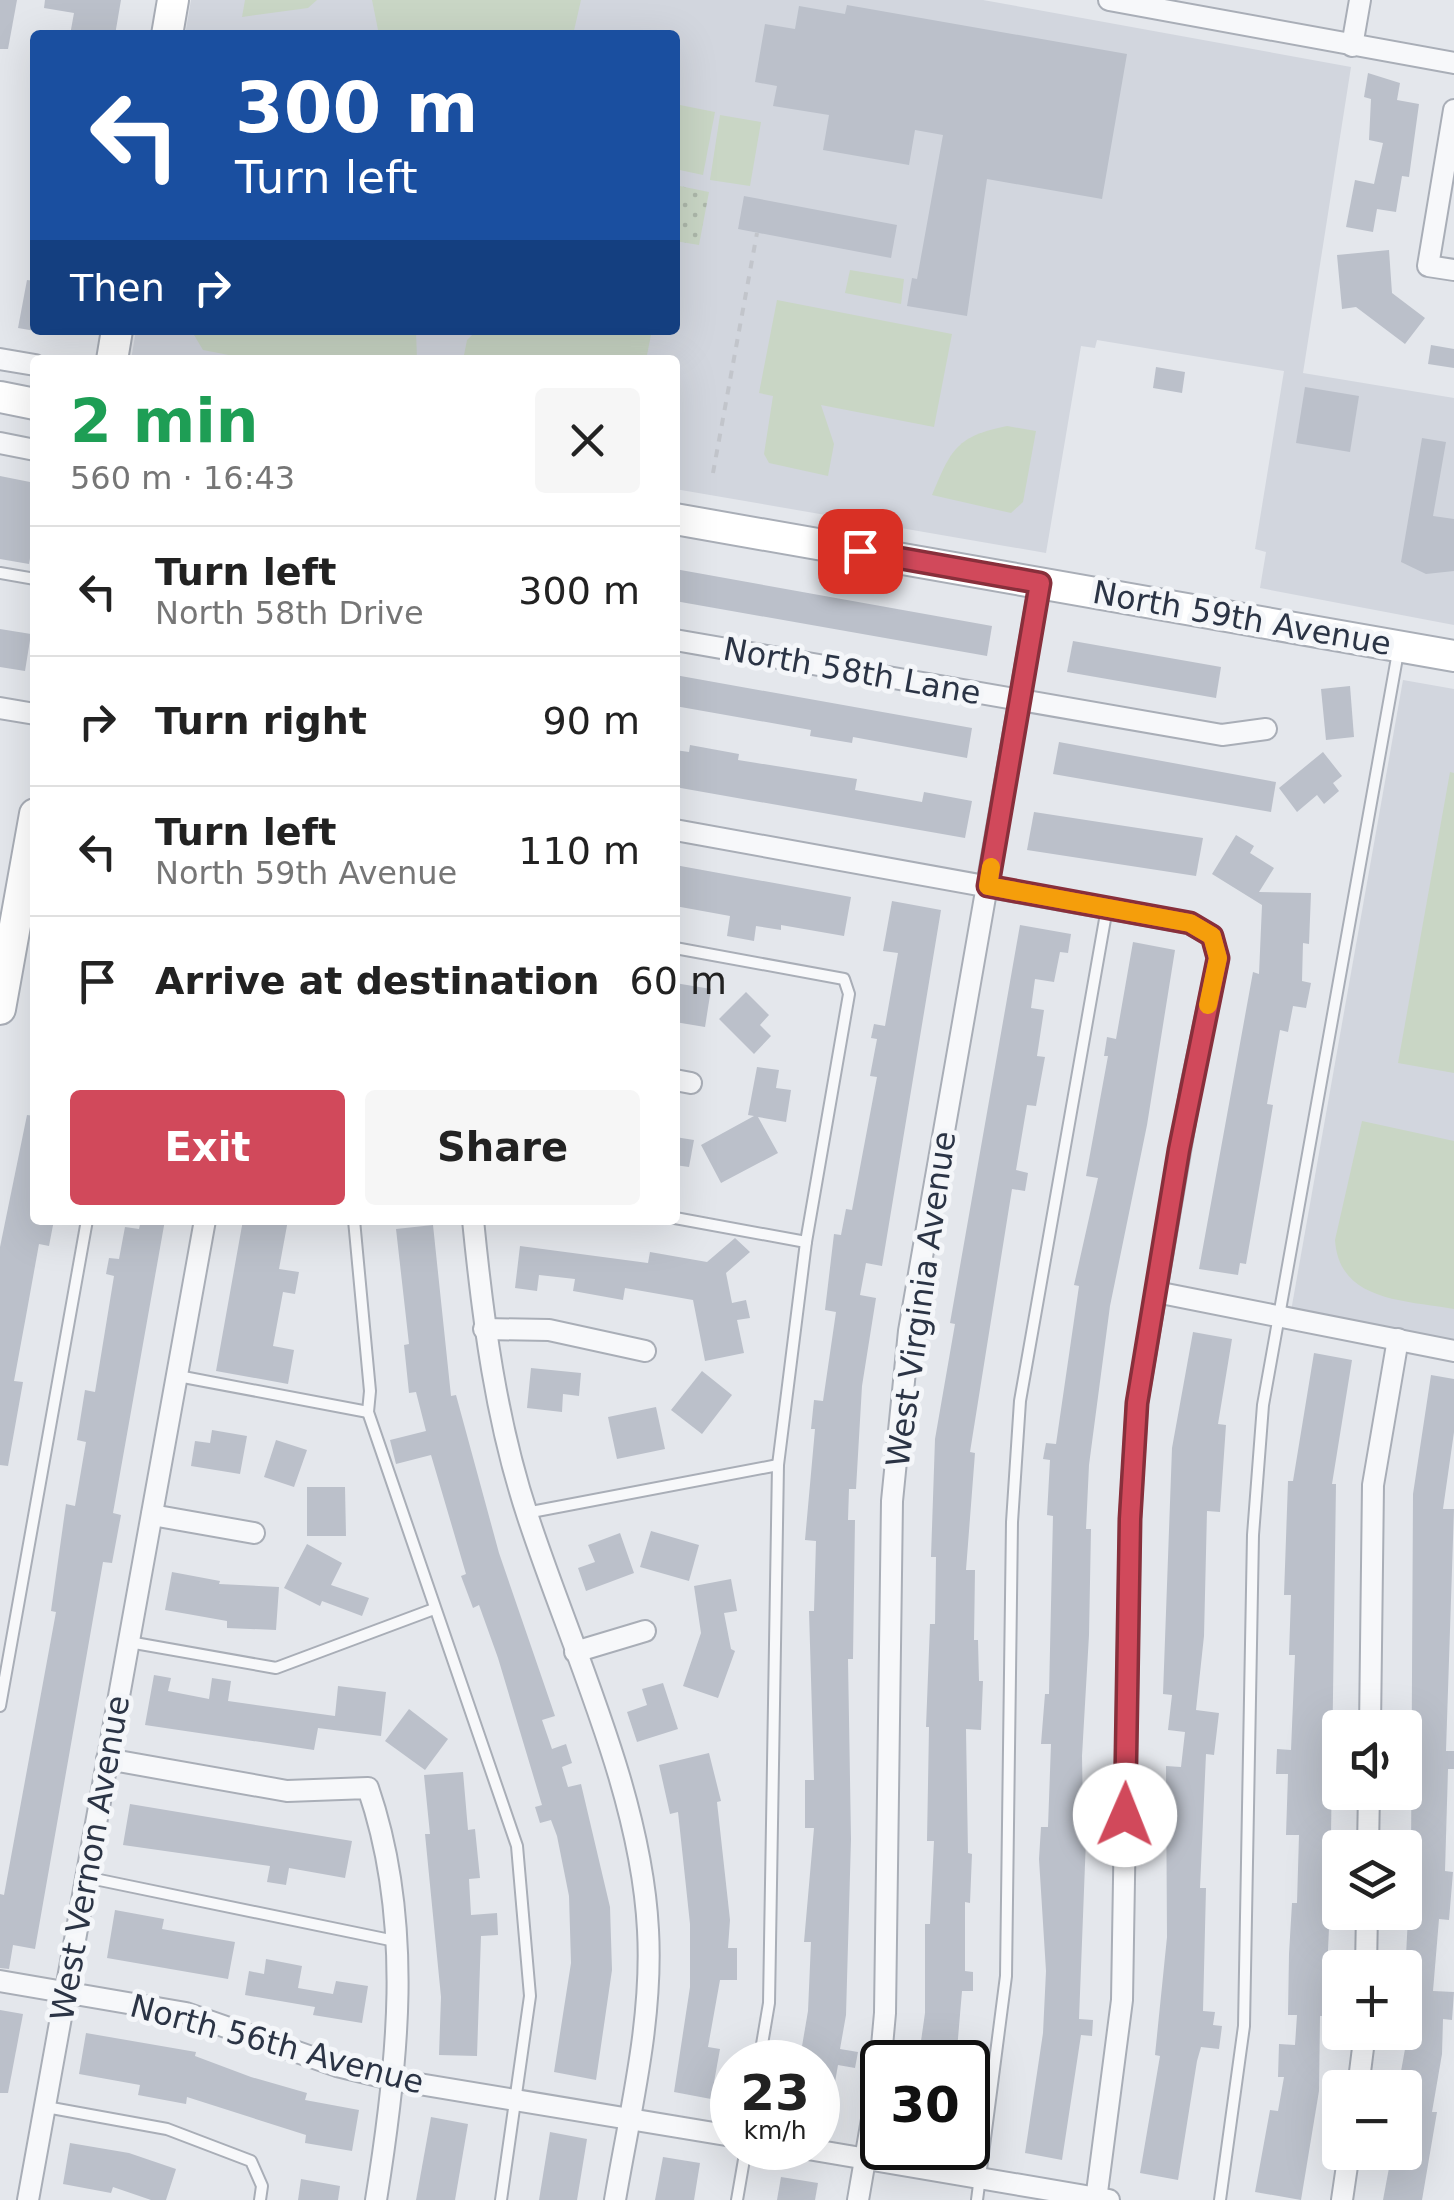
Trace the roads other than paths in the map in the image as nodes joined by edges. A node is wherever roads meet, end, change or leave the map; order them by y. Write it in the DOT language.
graph roads {
  1 [pos="173,0"];
  2 [pos="1109,0"];
  3 [pos="1360,0"];
  4 [pos="168,30"];
  5 [pos="1352,46"];
  6 [pos="1454,63"];
  7 [pos="1454,110"];
  8 [pos="1454,270"];
  9 [pos="0,359"];
  10 [pos="30,364"];
  11 [pos="0,398"];
  12 [pos="30,403"];
  13 [pos="0,443"];
  14 [pos="30,449"];
  15 [pos="680,519"];
  16 [pos="0,573"];
  17 [pos="30,578"];
  18 [pos="1040,583"];
  19 [pos="680,641"];
  20 [pos="1399,646"];
  21 [pos="1454,656"];
  22 [pos="1019,700"];
  23 [pos="0,708"];
  24 [pos="30,713"];
  25 [pos="1266,729"];
  26 [pos="680,831"];
  27 [pos="30,842"];
  28 [pos="988,886"];
  29 [pos="1107,907"];
  30 [pos="680,949"];
  31 [pos="0,1009"];
  32 [pos="680,1219"];
  33 [pos="86,1225"];
  34 [pos="204,1225"];
  35 [pos="354,1225"];
  36 [pos="473,1225"];
  37 [pos="806,1242"];
  38 [pos="1156,1292"];
  39 [pos="1278,1315"];
  40 [pos="484,1329"];
  41 [pos="1398,1339"];
  42 [pos="1454,1350"];
  43 [pos="645,1351"];
  44 [pos="178,1376"];
  45 [pos="368,1412"];
  46 [pos="778,1465"];
  47 [pos="526,1513"];
  48 [pos="152,1515"];
  49 [pos="254,1534"];
  50 [pos="434,1609"];
  51 [pos="644,1631"];
  52 [pos="129,1642"];
  53 [pos="575,1652"];
  54 [pos="0,1706"];
  55 [pos="1370,1710"];
  56 [pos="107,1759"];
  57 [pos="85,1877"];
  58 [pos="395,1941"];
  59 [pos="0,1980"];
  60 [pos="67,1992"];
  61 [pos="762,2040"];
  62 [pos="882,2040"];
  63 [pos="395,2080"];
  64 [pos="518,2099"];
  65 [pos="46,2108"];
  66 [pos="629,2118"];
  67 [pos="710,2132"];
  68 [pos="742,2170"];
  69 [pos="864,2170"];
  70 [pos="935,2170"];
  71 [pos="1346,2170"];
  72 [pos="981,2178"];
  73 [pos="1101,2199"];
  74 [pos="28,2200"];
  75 [pos="260,2200"];
  76 [pos="376,2200"];
  77 [pos="501,2200"];
  78 [pos="615,2200"];
  79 [pos="737,2200"];
  80 [pos="858,2200"];
  81 [pos="977,2200"];
  82 [pos="1220,2200"];
  83 [pos="1342,2200"];
  1 -- 4 [label="main road"];
  2 -- 5 [label="street"];
  3 -- 5 [label="street"];
  5 -- 6 [label="street"];
  7 -- 8 [label="street"];
  9 -- 10 [label="street"];
  11 -- 12 [label="main road"];
  13 -- 14 [label="street"];
  15 -- 18 [label="main road, North 59th Avenue"];
  16 -- 17 [label="lane"];
  18 -- 20 [label="main road, North 59th Avenue"];
  18 -- 22 [label="street, West Virginia Avenue"];
  19 -- 22 [label="street, North 58th Lane"];
  20 -- 21 [label="main road, North 59th Avenue"];
  20 -- 39 [label="lane"];
  22 -- 25 [label="street, North 58th Lane"];
  22 -- 28 [label="street, West Virginia Avenue"];
  23 -- 24 [label="street"];
  26 -- 28 [label="street"];
  27 -- 31 [label="main road"];
  28 -- 29 [label="street"];
  28 -- 62 [label="street, West Virginia Avenue"];
  29 -- 38 [label="street"];
  29 -- 72 [label="lane"];
  30 -- 37 [label="lane"];
  32 -- 37 [label="lane"];
  33 -- 54 [label="lane"];
  34 -- 44 [label="street, West Vernon Avenue"];
  35 -- 45 [label="lane"];
  36 -- 40 [label="street"];
  37 -- 46 [label="lane"];
  38 -- 39 [label="street"];
  38 -- 73 [label="street"];
  39 -- 41 [label="street"];
  39 -- 82 [label="lane"];
  40 -- 43 [label="street"];
  40 -- 47 [label="street"];
  41 -- 42 [label="street"];
  41 -- 55 [label="street"];
  44 -- 45 [label="lane"];
  44 -- 48 [label="street, West Vernon Avenue"];
  45 -- 50 [label="lane"];
  46 -- 47 [label="lane"];
  46 -- 61 [label="lane"];
  47 -- 53 [label="street"];
  48 -- 49 [label="street"];
  48 -- 52 [label="street, West Vernon Avenue"];
  50 -- 52 [label="lane"];
  50 -- 64 [label="lane"];
  51 -- 53 [label="street"];
  52 -- 56 [label="street, West Vernon Avenue"];
  53 -- 66 [label="street"];
  56 -- 57 [label="street, West Vernon Avenue"];
  56 -- 58 [label="street"];
  57 -- 58 [label="lane"];
  57 -- 60 [label="street, West Vernon Avenue"];
  58 -- 63 [label="street"];
  59 -- 60 [label="street, North 56th Avenue"];
  60 -- 63 [label="street, North 56th Avenue"];
  60 -- 65 [label="street, West Vernon Avenue"];
  63 -- 64 [label="street, North 56th Avenue"];
  63 -- 76 [label="street"];
  64 -- 66 [label="street, North 56th Avenue"];
  64 -- 77 [label="lane"];
  65 -- 74 [label="street, West Vernon Avenue"];
  65 -- 75 [label="lane"];
  66 -- 67 [label="street, North 56th Avenue"];
  66 -- 78 [label="street"];
  68 -- 79 [label="lane"];
  69 -- 80 [label="street, West Virginia Avenue"];
  70 -- 72 [label="street"];
  71 -- 83 [label="street"];
  72 -- 73 [label="street"];
  72 -- 81 [label="lane"];
}
